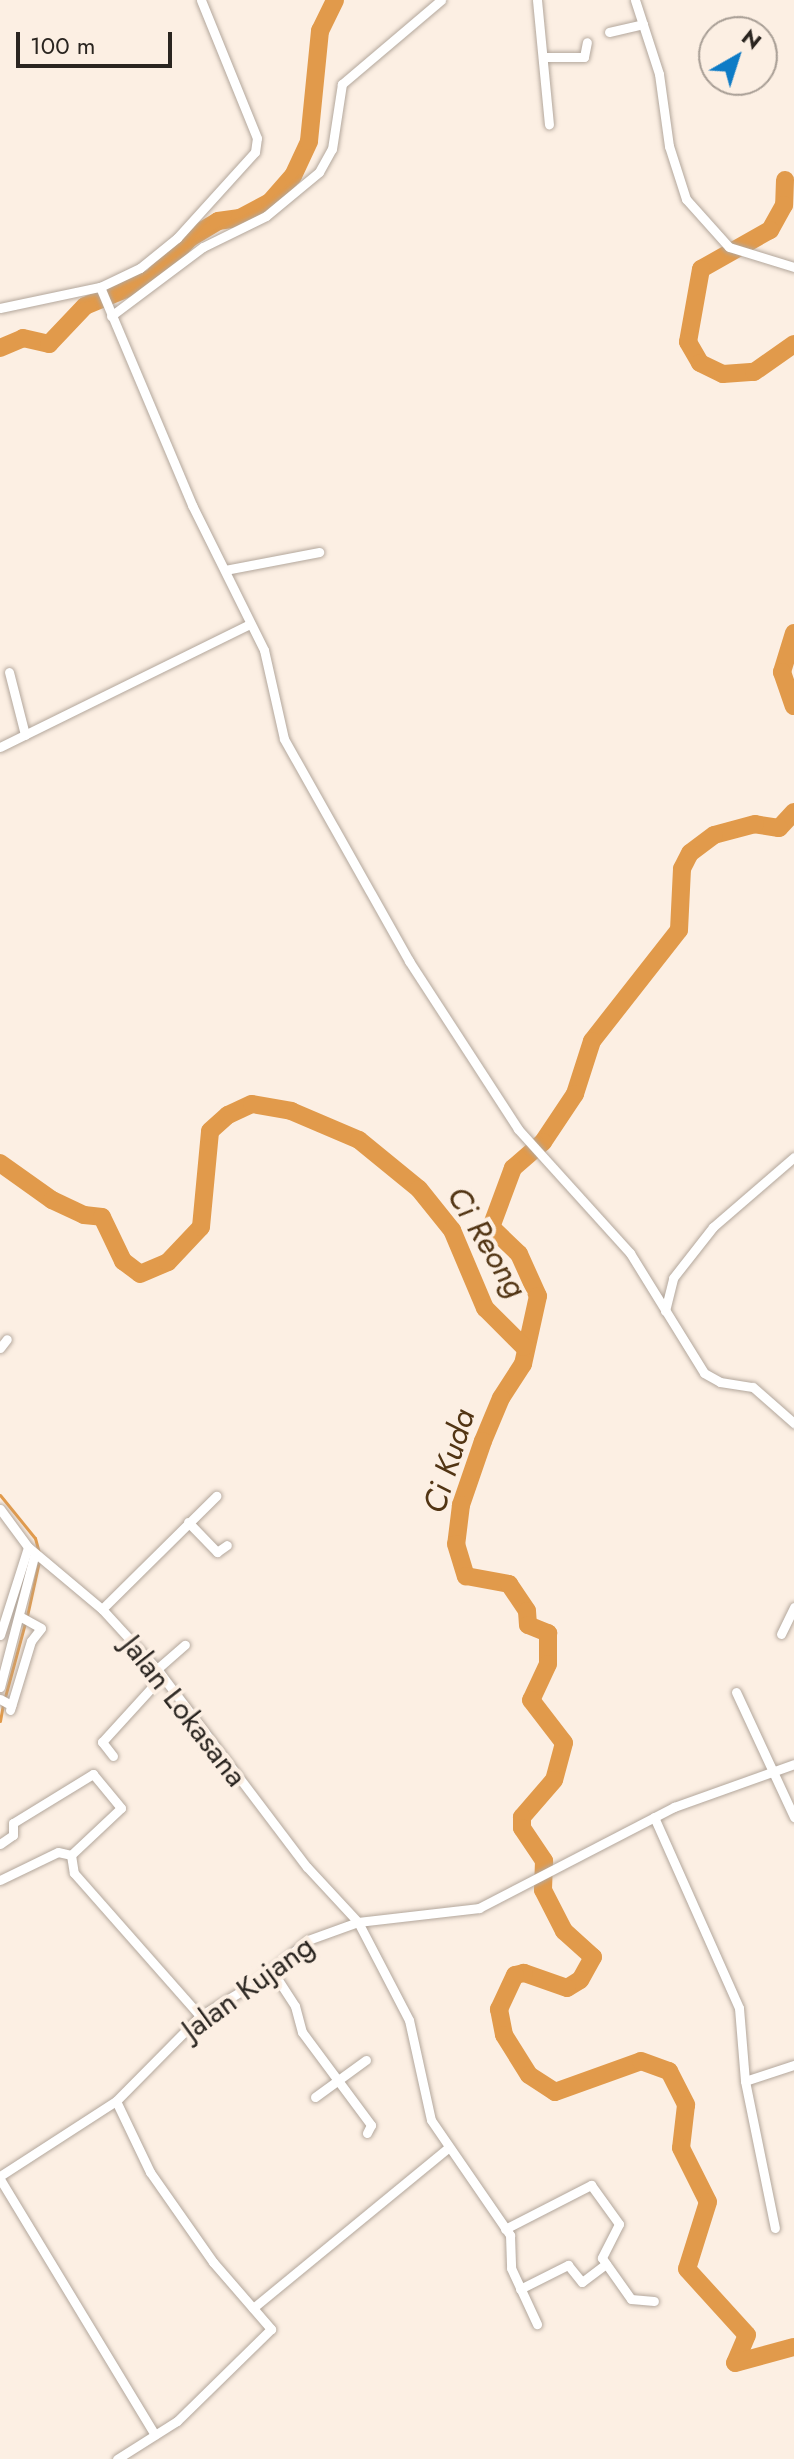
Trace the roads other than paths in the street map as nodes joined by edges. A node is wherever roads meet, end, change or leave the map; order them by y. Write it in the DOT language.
graph roads {
  1 [pos="201,0"];
  2 [pos="441,0"];
  3 [pos="537,0"];
  4 [pos="635,0"];
  5 [pos="643,24"];
  6 [pos="609,32"];
  7 [pos="587,42"];
  8 [pos="544,57"];
  9 [pos="549,124"];
  10 [pos="794,267"];
  11 [pos="101,292"];
  12 [pos="0,308"];
  13 [pos="110,314"];
  14 [pos="319,552"];
  15 [pos="225,570"];
  16 [pos="250,624"];
  17 [pos="9,672"];
  18 [pos="25,735"];
  19 [pos="0,747"];
  20 [pos="794,1157"];
  21 [pos="665,1311"];
  22 [pos="7,1339"];
  23 [pos="0,1348"];
  24 [pos="794,1423"];
  25 [pos="216,1496"];
  26 [pos="0,1509"];
  27 [pos="188,1522"];
  28 [pos="227,1545"];
  29 [pos="32,1550"];
  30 [pos="794,1607"];
  31 [pos="102,1609"];
  32 [pos="26,1618"];
  33 [pos="781,1634"];
  34 [pos="0,1635"];
  35 [pos="185,1645"];
  36 [pos="160,1672"];
  37 [pos="0,1687"];
  38 [pos="736,1692"];
  39 [pos="7,1704"];
  40 [pos="113,1756"];
  41 [pos="794,1764"];
  42 [pos="771,1774"];
  43 [pos="654,1817"];
  44 [pos="794,1817"];
  45 [pos="0,1844"];
  46 [pos="71,1855"];
  47 [pos="0,1880"];
  48 [pos="358,1922"];
  49 [pos="271,1969"];
  50 [pos="200,2016"];
  51 [pos="366,2060"];
  52 [pos="794,2065"];
  53 [pos="745,2081"];
  54 [pos="335,2082"];
  55 [pos="315,2097"];
  56 [pos="116,2101"];
  57 [pos="367,2133"];
  58 [pos="448,2148"];
  59 [pos="0,2177"];
  60 [pos="775,2228"];
  61 [pos="505,2229"];
  62 [pos="606,2264"];
  63 [pos="520,2289"];
  64 [pos="654,2301"];
  65 [pos="253,2308"];
  66 [pos="537,2324"];
  67 [pos="155,2435"];
  68 [pos="117,2459"];
  1 -- 11 [label="street"];
  2 -- 13 [label="street"];
  3 -- 8 [label="street"];
  4 -- 5 [label="street"];
  5 -- 6 [label="street"];
  5 -- 10 [label="street"];
  7 -- 8 [label="street"];
  8 -- 9 [label="street"];
  11 -- 12 [label="street"];
  11 -- 13 [label="street"];
  13 -- 15 [label="street"];
  14 -- 15 [label="street"];
  15 -- 16 [label="street"];
  16 -- 18 [label="street"];
  16 -- 21 [label="street"];
  17 -- 18 [label="street"];
  18 -- 19 [label="street"];
  20 -- 21 [label="street"];
  21 -- 24 [label="street"];
  22 -- 23 [label="street"];
  25 -- 27 [label="street"];
  26 -- 29 [label="street, Jalan Lokasana"];
  27 -- 28 [label="street"];
  27 -- 31 [label="street"];
  29 -- 31 [label="street, Jalan Lokasana"];
  29 -- 32 [label="street"];
  29 -- 34 [label="street"];
  30 -- 33 [label="street"];
  31 -- 36 [label="street, Jalan Lokasana"];
  32 -- 37 [label="street"];
  32 -- 39 [label="street"];
  35 -- 36 [label="street"];
  36 -- 40 [label="street"];
  36 -- 48 [label="street, Jalan Lokasana"];
  38 -- 42 [label="street"];
  41 -- 42 [label="street, Jalan Kujang"];
  42 -- 43 [label="street, Jalan Kujang"];
  42 -- 44 [label="street"];
  43 -- 48 [label="street, Jalan Kujang"];
  43 -- 53 [label="street"];
  45 -- 46 [label="street"];
  46 -- 47 [label="street"];
  46 -- 50 [label="street"];
  48 -- 49 [label="street, Jalan Kujang"];
  48 -- 58 [label="street, Jalan Lokasana"];
  49 -- 50 [label="street, Jalan Kujang"];
  49 -- 54 [label="street"];
  50 -- 56 [label="street, Jalan Kujang"];
  51 -- 54 [label="street"];
  52 -- 53 [label="street"];
  53 -- 60 [label="street"];
  54 -- 55 [label="street"];
  54 -- 57 [label="street"];
  56 -- 59 [label="street, Jalan Kujang"];
  56 -- 65 [label="street"];
  58 -- 61 [label="street, Jalan Lokasana"];
  58 -- 65 [label="street"];
  59 -- 67 [label="street"];
  61 -- 62 [label="street"];
  61 -- 63 [label="street"];
  62 -- 63 [label="street"];
  62 -- 64 [label="street"];
  63 -- 66 [label="street"];
  65 -- 67 [label="street"];
  67 -- 68 [label="street"];
}
